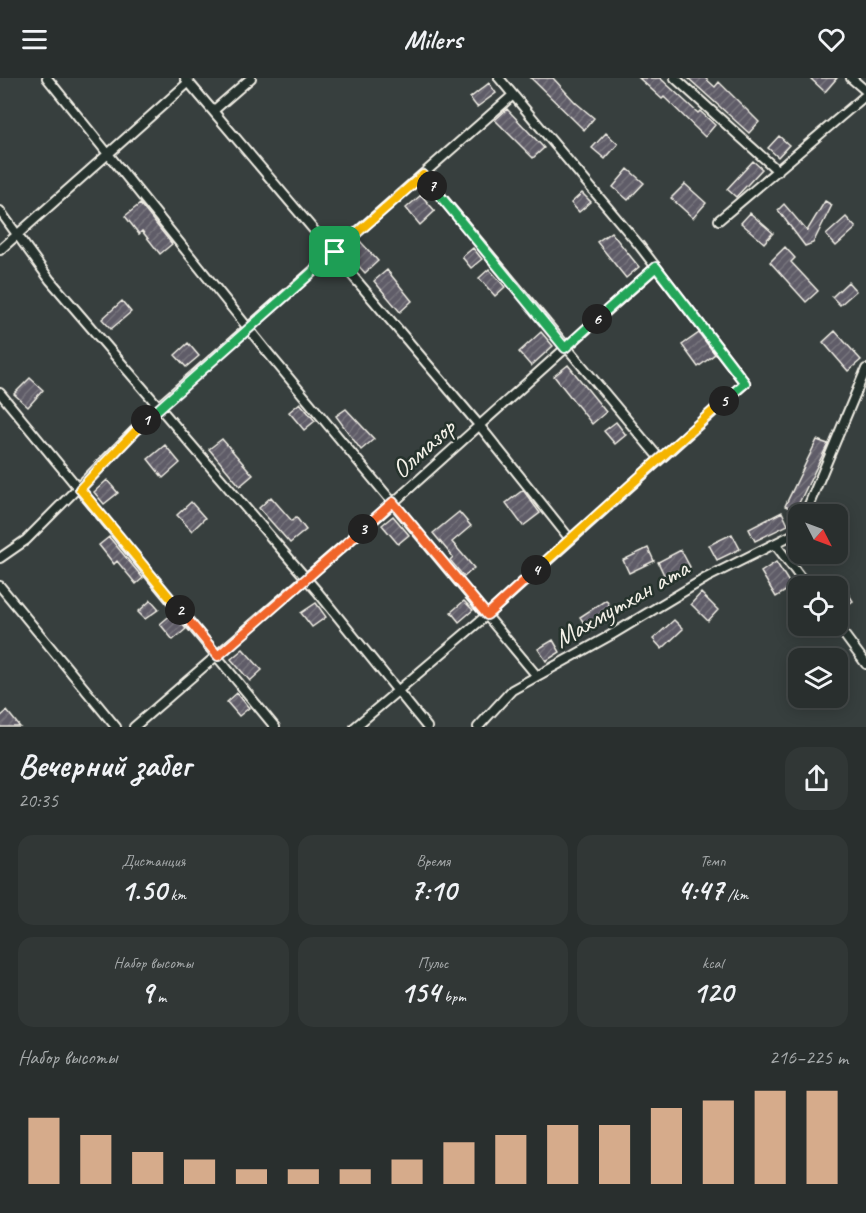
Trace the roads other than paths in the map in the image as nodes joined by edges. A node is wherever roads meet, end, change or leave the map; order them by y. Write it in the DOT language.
graph roads {
  1 [pos="47,78"];
  2 [pos="251,78"];
  3 [pos="498,78"];
  4 [pos="675,78"];
  5 [pos="851,78"];
  6 [pos="187,80"];
  7 [pos="866,93"];
  8 [pos="513,95"];
  9 [pos="213,111"];
  10 [pos="106,154"];
  11 [pos="778,171"];
  12 [pos="423,175"];
  13 [pos="0,212"];
  14 [pos="719,220"];
  15 [pos="17,235"];
  16 [pos="0,250"];
  17 [pos="335,252"];
  18 [pos="656,267"];
  19 [pos="249,328"];
  20 [pos="565,348"];
  21 [pos="866,369"];
  22 [pos="0,393"];
  23 [pos="158,407"];
  24 [pos="479,425"];
  25 [pos="658,458"];
  26 [pos="80,489"];
  27 [pos="393,502"];
  28 [pos="810,504"];
  29 [pos="788,537"];
  30 [pos="570,539"];
  31 [pos="774,544"];
  32 [pos="0,558"];
  33 [pos="799,576"];
  34 [pos="305,578"];
  35 [pos="0,586"];
  36 [pos="487,615"];
  37 [pos="845,636"];
  38 [pos="218,656"];
  39 [pos="866,664"];
  40 [pos="537,676"];
  41 [pos="399,692"];
  42 [pos="116,727"];
  43 [pos="134,727"];
  44 [pos="275,727"];
  45 [pos="355,727"];
  46 [pos="427,727"];
  47 [pos="478,727"];
  1 -- 10 [label="street"];
  2 -- 9 [label="street"];
  3 -- 8 [label="street"];
  4 -- 11 [label="street"];
  5 -- 7 [label="street"];
  6 -- 9 [label="street"];
  6 -- 10 [label="street"];
  7 -- 11 [label="street"];
  8 -- 12 [label="street"];
  8 -- 18 [label="street"];
  9 -- 17 [label="street"];
  10 -- 15 [label="street"];
  10 -- 19 [label="street"];
  11 -- 14 [label="street"];
  12 -- 17 [label="street"];
  12 -- 20 [label="street"];
  13 -- 15 [label="street"];
  15 -- 16 [label="street"];
  15 -- 23 [label="street"];
  17 -- 19 [label="street"];
  17 -- 24 [label="street"];
  18 -- 20 [label="street, Олмазор"];
  18 -- 25 [label="street"];
  19 -- 23 [label="street"];
  19 -- 27 [label="street"];
  20 -- 24 [label="street, Олмазор"];
  20 -- 25 [label="street"];
  21 -- 28 [label="street"];
  22 -- 26 [label="street"];
  23 -- 26 [label="street"];
  23 -- 34 [label="street"];
  24 -- 27 [label="street, Олмазор"];
  24 -- 30 [label="street"];
  25 -- 30 [label="street"];
  26 -- 32 [label="street"];
  26 -- 38 [label="street"];
  27 -- 34 [label="street, Олмазор"];
  27 -- 36 [label="street"];
  29 -- 31 [label="street, Махмутхан ата"];
  30 -- 36 [label="street"];
  31 -- 33 [label="street"];
  31 -- 40 [label="street, Махмутхан ата"];
  34 -- 38 [label="street, Олмазор"];
  34 -- 41 [label="street"];
  35 -- 42 [label="street"];
  36 -- 40 [label="street"];
  36 -- 41 [label="street"];
  37 -- 39 [label="street"];
  38 -- 43 [label="street, Олмазор"];
  38 -- 44 [label="street"];
  40 -- 47 [label="street, Махмутхан ата"];
  41 -- 45 [label="street"];
  41 -- 46 [label="street"];
}
